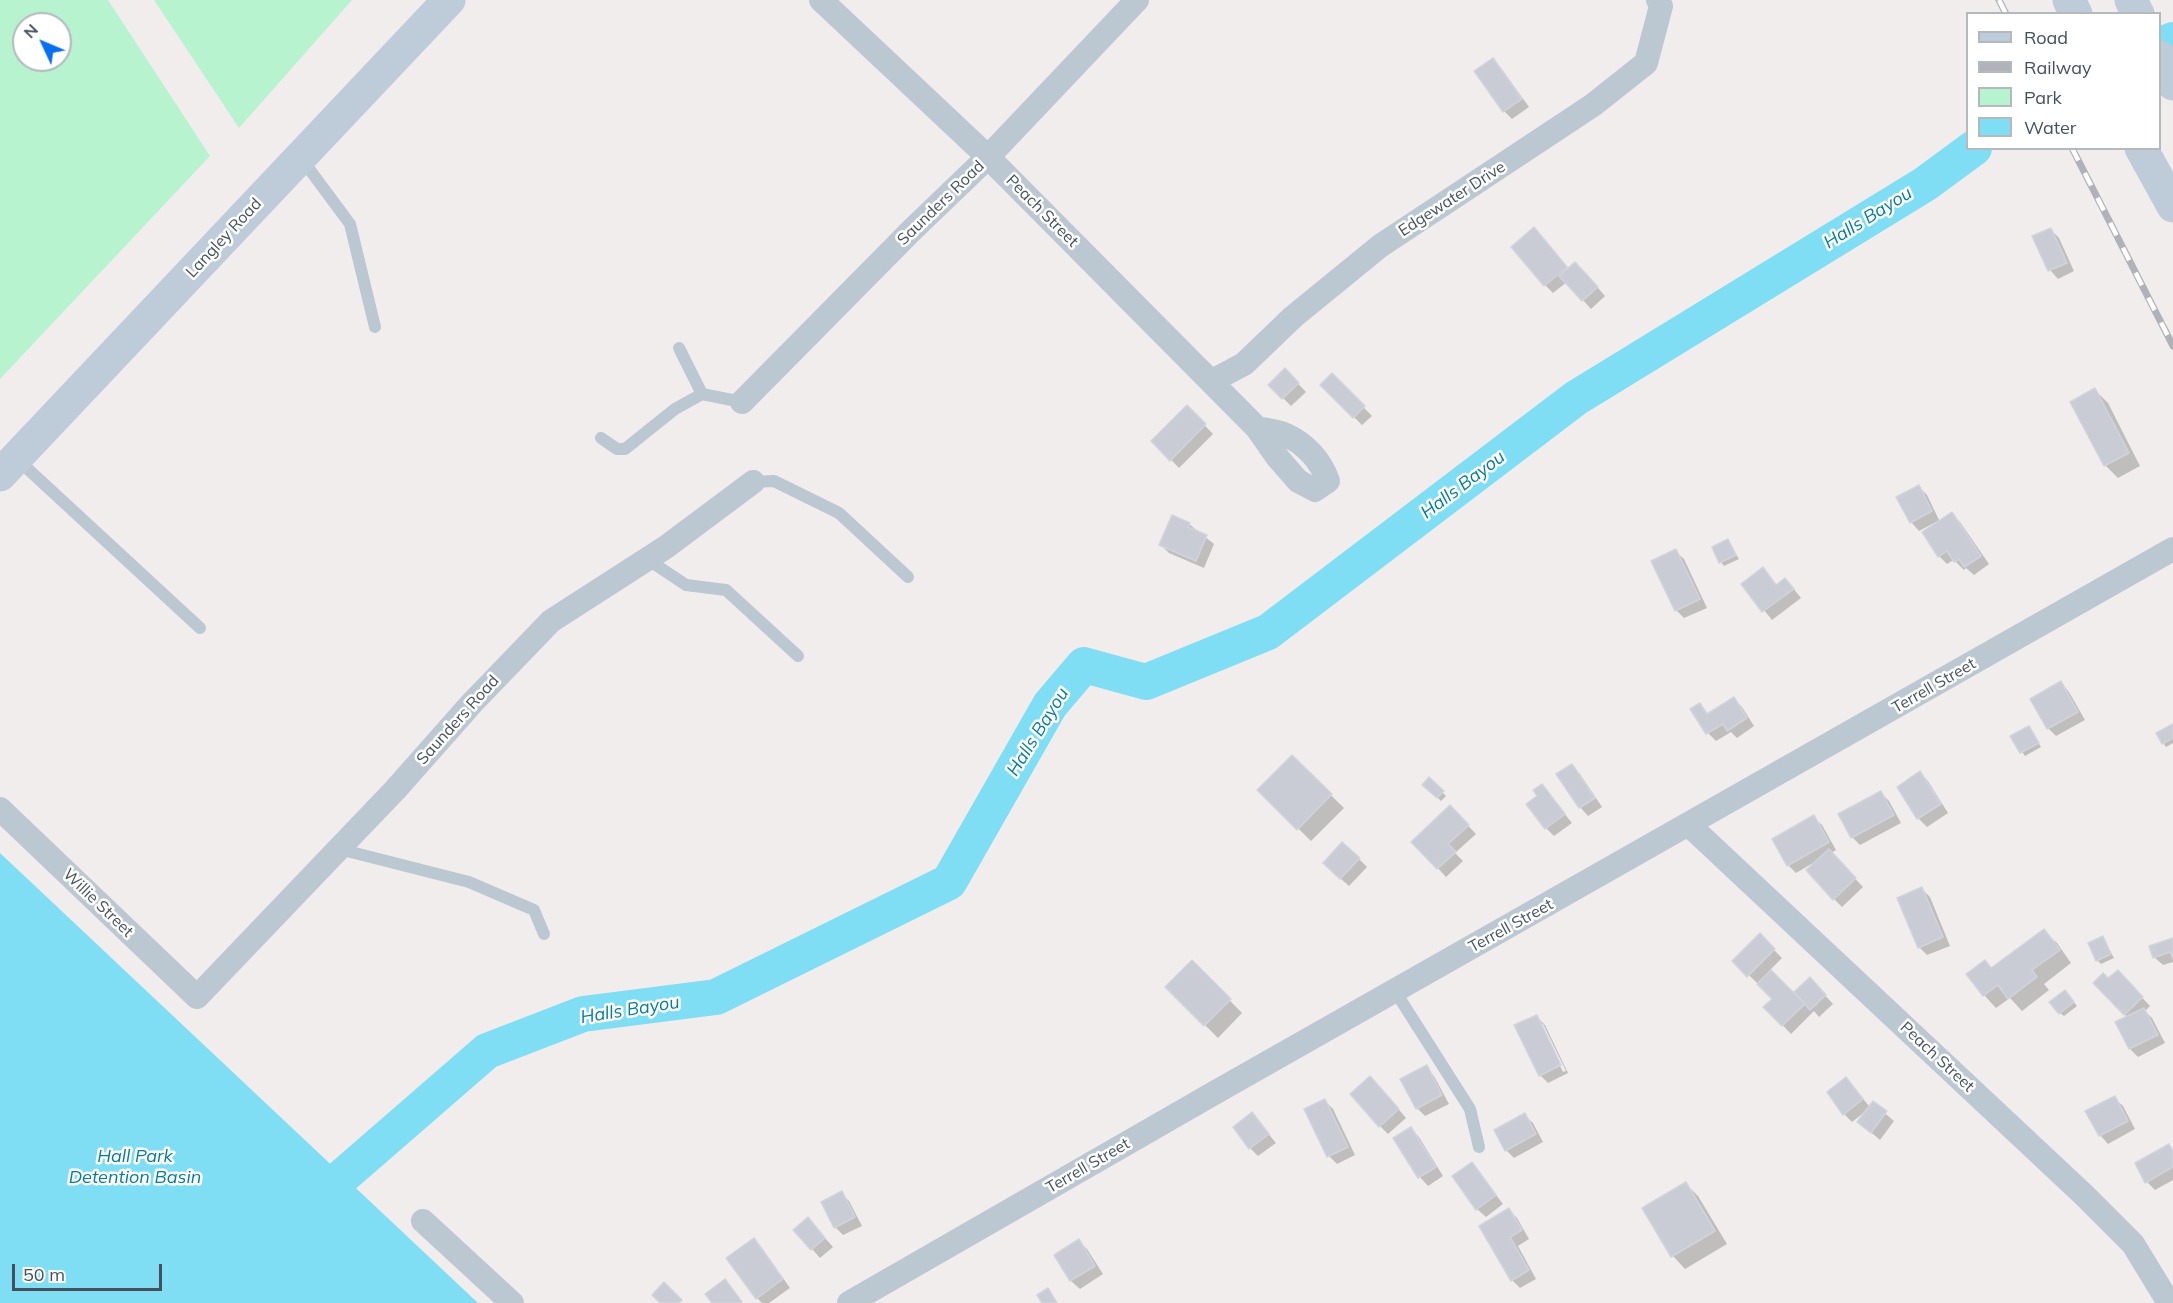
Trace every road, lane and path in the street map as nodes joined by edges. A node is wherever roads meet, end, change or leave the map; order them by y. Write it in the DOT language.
graph roads {
  1 [pos="449,0"];
  2 [pos="821,0"];
  3 [pos="1137,0"];
  4 [pos="1658,0"];
  5 [pos="2161,59"];
  6 [pos="2173,84"];
  7 [pos="2144,155"];
  8 [pos="988,157"];
  9 [pos="300,158"];
  10 [pos="2173,206"];
  11 [pos="375,327"];
  12 [pos="679,348"];
  13 [pos="1212,381"];
  14 [pos="702,394"];
  15 [pos="742,402"];
  16 [pos="1257,428"];
  17 [pos="601,438"];
  18 [pos="8,467"];
  19 [pos="753,482"];
  20 [pos="2173,549"];
  21 [pos="647,559"];
  22 [pos="908,577"];
  23 [pos="200,628"];
  24 [pos="798,656"];
  25 [pos="0,809"];
  26 [pos="1689,825"];
  27 [pos="339,849"];
  28 [pos="544,934"];
  29 [pos="1395,991"];
  30 [pos="197,997"];
  31 [pos="1479,1147"];
  32 [pos="423,1221"];
  33 [pos="512,1303"];
  34 [pos="849,1303"];
  35 [pos="2169,1303"];
  1 -- 9 [label="street, Langley Road"];
  2 -- 8 [label="street, Peach Street"];
  3 -- 8 [label="street, Saunders Road"];
  4 -- 13 [label="street, Edgewater Drive"];
  5 -- 6 [label="street"];
  7 -- 10 [label="street"];
  8 -- 13 [label="street, Peach Street"];
  8 -- 15 [label="street, Saunders Road"];
  9 -- 11 [label="lane"];
  9 -- 18 [label="street, Langley Road"];
  12 -- 14 [label="lane"];
  13 -- 16 [label="street, Peach Street"];
  14 -- 15 [label="lane"];
  14 -- 17 [label="lane"];
  18 -- 23 [label="lane"];
  19 -- 21 [label="street, Saunders Road"];
  19 -- 22 [label="lane"];
  20 -- 26 [label="street, Terrell Street"];
  21 -- 24 [label="lane"];
  21 -- 27 [label="street, Saunders Road"];
  25 -- 30 [label="street, Willie Street"];
  26 -- 29 [label="street, Terrell Street"];
  26 -- 35 [label="street, Peach Street"];
  27 -- 28 [label="lane"];
  27 -- 30 [label="street, Saunders Road"];
  29 -- 31 [label="lane"];
  29 -- 34 [label="street, Terrell Street"];
  32 -- 33 [label="street"];
}
